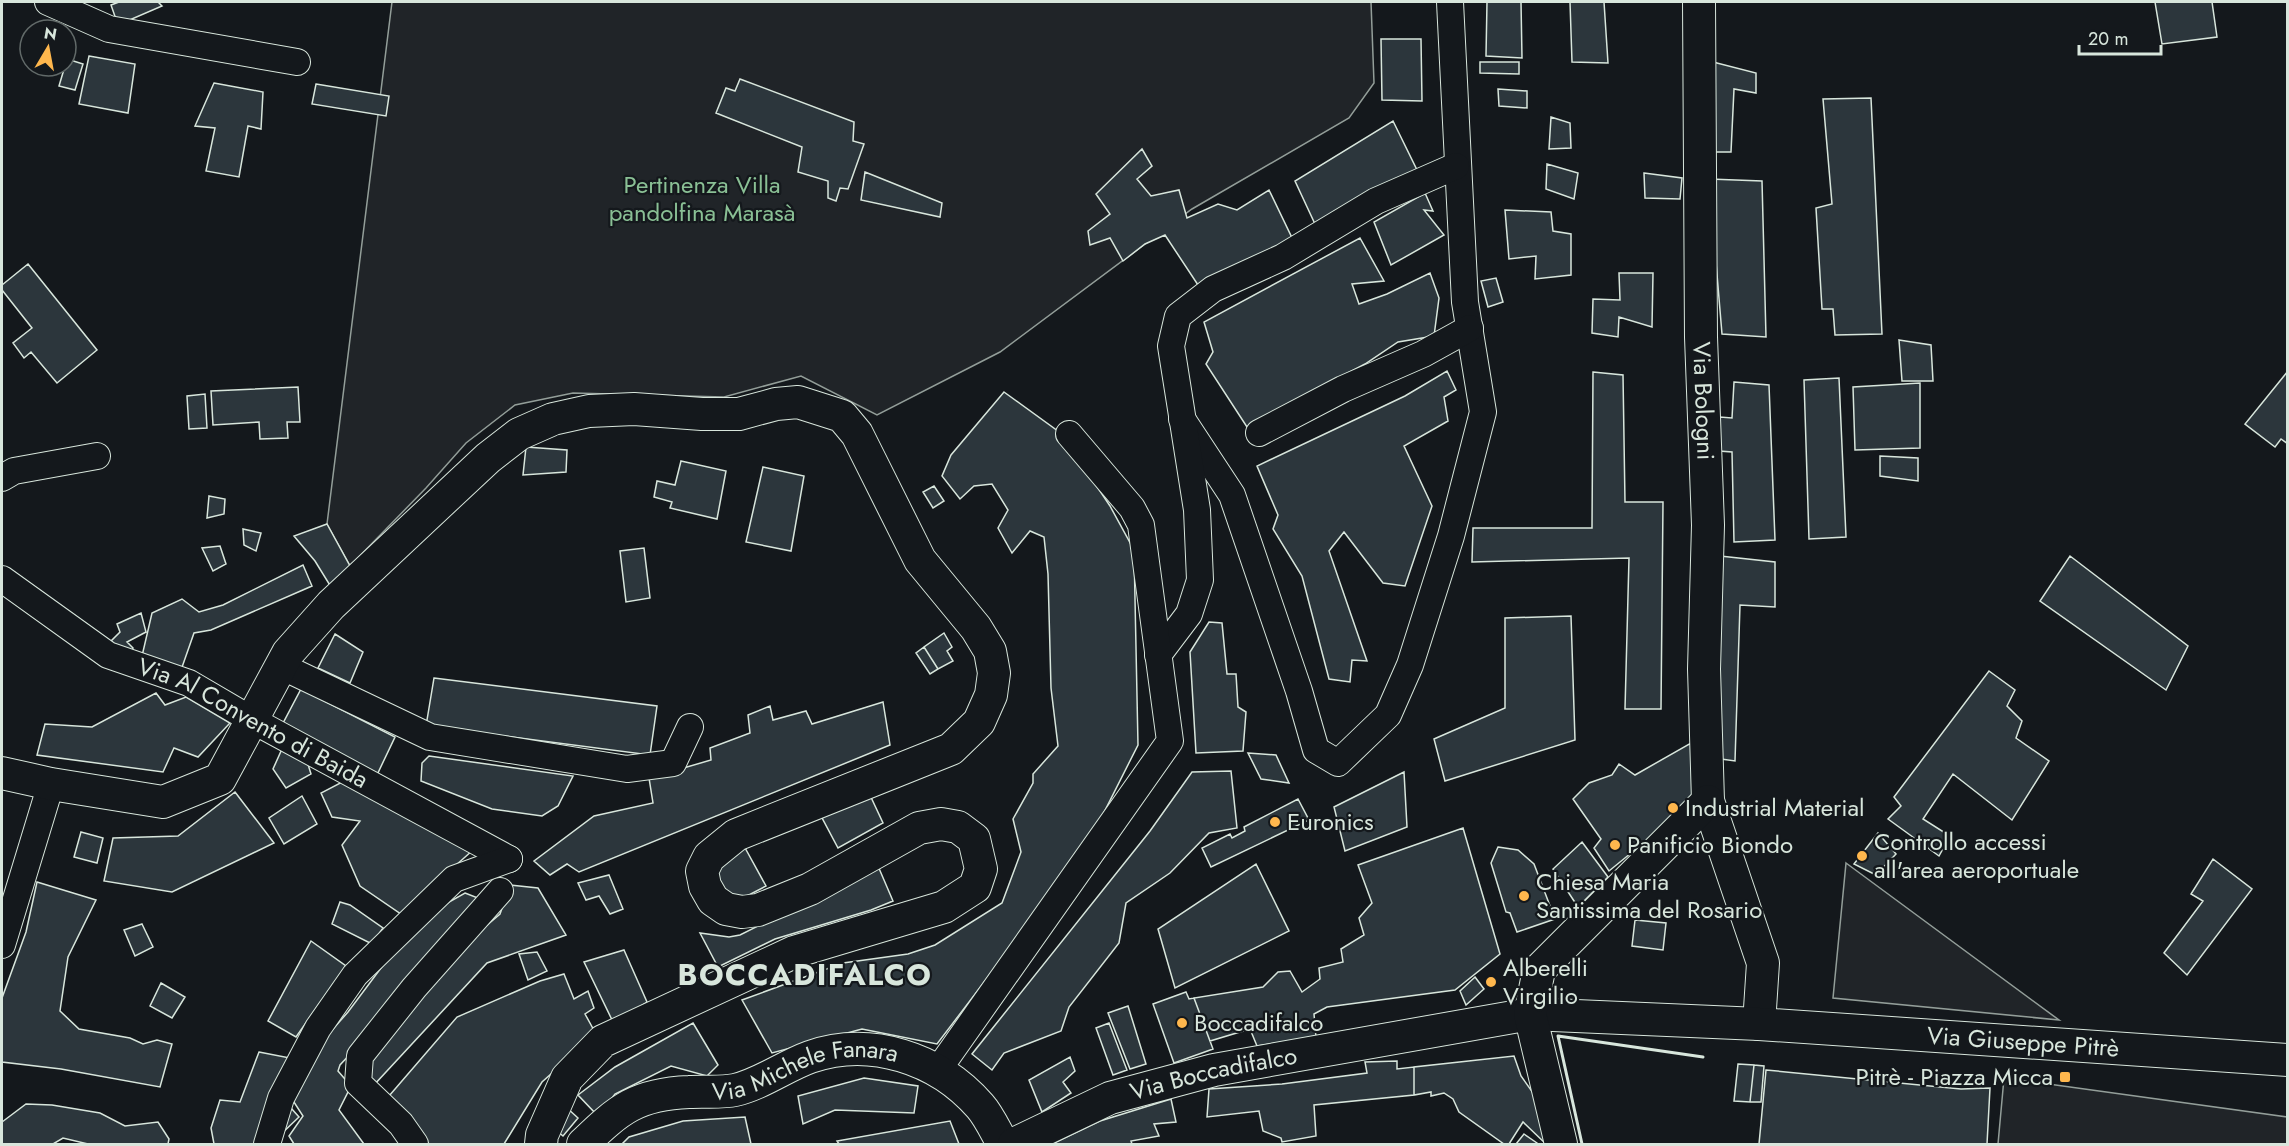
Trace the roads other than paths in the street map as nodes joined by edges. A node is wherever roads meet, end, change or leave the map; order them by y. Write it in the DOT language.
graph roads {
  1 [pos="48,2"];
  2 [pos="1450,2"];
  3 [pos="1699,2"];
  4 [pos="297,62"];
  5 [pos="1456,166"];
  6 [pos="1470,328"];
  7 [pos="1182,419"];
  8 [pos="1259,432"];
  9 [pos="1069,434"];
  10 [pos="96,456"];
  11 [pos="2,478"];
  12 [pos="2,579"];
  13 [pos="1158,655"];
  14 [pos="281,666"];
  15 [pos="252,720"];
  16 [pos="690,727"];
  17 [pos="2,773"];
  18 [pos="51,784"];
  19 [pos="1708,801"];
  20 [pos="500,891"];
  21 [pos="2,945"];
  22 [pos="1530,1014"];
  23 [pos="1759,1024"];
  24 [pos="2288,1060"];
  25 [pos="938,1070"];
  26 [pos="267,1144"];
  27 [pos="415,1144"];
  28 [pos="541,1144"];
  29 [pos="583,1144"];
  30 [pos="1004,1144"];
  31 [pos="1014,1144"];
  32 [pos="1561,1144"];
  1 -- 4 [label="street"];
  2 -- 5 [label="street"];
  3 -- 19 [label="street, Via Bologni"];
  5 -- 6 [label="street"];
  5 -- 7 [label="street"];
  6 -- 7 [label="street"];
  6 -- 8 [label="street"];
  7 -- 13 [label="street"];
  9 -- 13 [label="street"];
  10 -- 11 [label="street"];
  12 -- 15 [label="street, Via Al Convento di Baida"];
  13 -- 25 [label="street"];
  14 -- 15 [label="street"];
  14 -- 16 [label="street"];
  14 -- 28 [label="street"];
  15 -- 18 [label="street"];
  15 -- 26 [label="street, Via Al Convento di Baida"];
  17 -- 18 [label="street"];
  18 -- 21 [label="street"];
  19 -- 22 [label="street"];
  19 -- 23 [label="street, Via Bologni"];
  20 -- 27 [label="street"];
  22 -- 23 [label="street, Via Boccadifalco"];
  22 -- 31 [label="street, Via Boccadifalco"];
  22 -- 32 [label="street"];
  23 -- 24 [label="street, Via Giuseppe Pitrè"];
  25 -- 29 [label="street, Via Michele Fanara"];
  25 -- 30 [label="street, Via Michele Fanara"];
}
